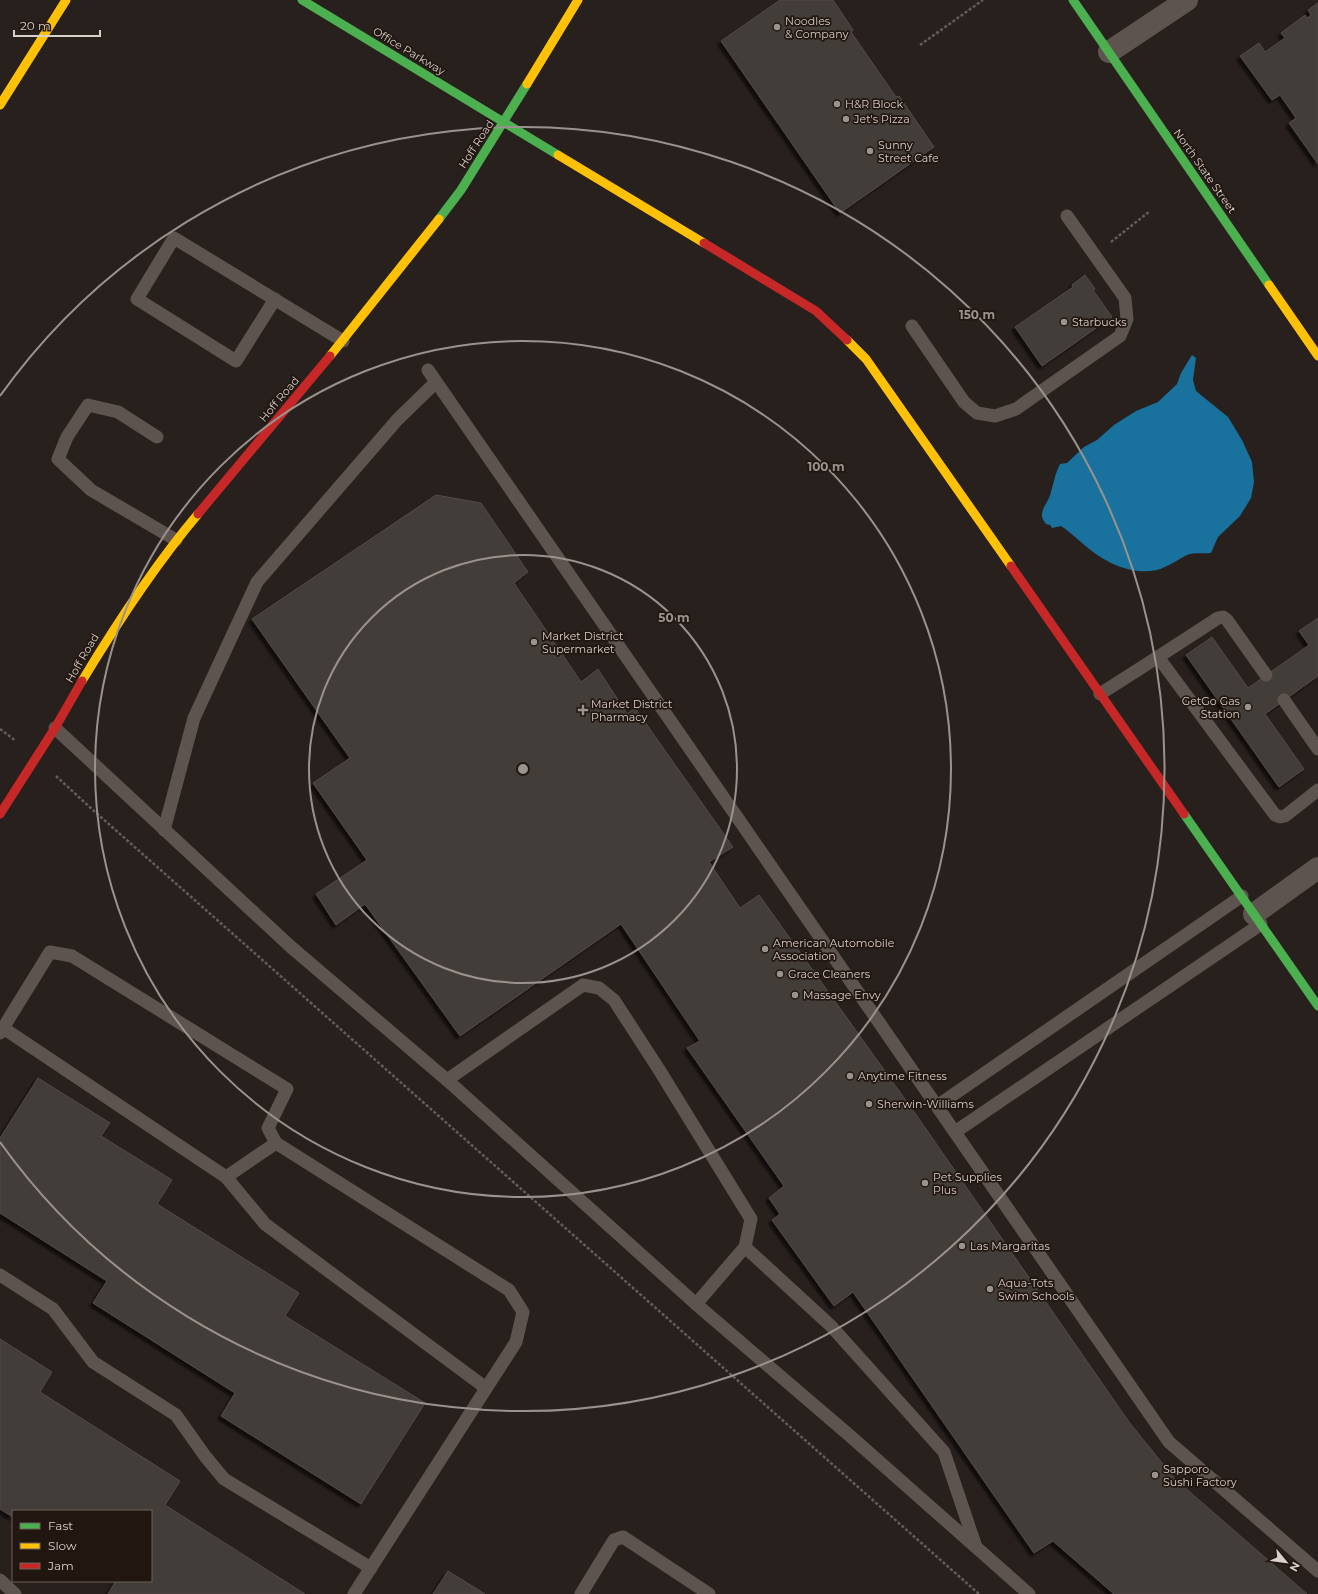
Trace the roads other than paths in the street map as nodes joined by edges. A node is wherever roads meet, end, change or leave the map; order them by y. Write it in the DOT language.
graph roads {
  1 [pos="66,0"];
  2 [pos="302,0"];
  3 [pos="578,0"];
  4 [pos="1072,0"];
  5 [pos="1187,0"];
  6 [pos="1109,52"];
  7 [pos="0,105"];
  8 [pos="504,123"];
  9 [pos="1067,216"];
  10 [pos="275,299"];
  11 [pos="912,326"];
  12 [pos="343,341"];
  13 [pos="1318,356"];
  14 [pos="428,370"];
  15 [pos="436,382"];
  16 [pos="157,437"];
  17 [pos="176,540"];
  18 [pos="1158,657"];
  19 [pos="1266,675"];
  20 [pos="1100,694"];
  21 [pos="1284,700"];
  22 [pos="55,728"];
  23 [pos="1318,749"];
  24 [pos="1318,790"];
  25 [pos="0,814"];
  26 [pos="164,830"];
  27 [pos="1318,868"];
  28 [pos="1252,912"];
  29 [pos="1318,1006"];
  30 [pos="1,1031"];
  31 [pos="447,1080"];
  32 [pos="937,1106"];
  33 [pos="955,1132"];
  34 [pos="276,1143"];
  35 [pos="226,1177"];
  36 [pos="745,1247"];
  37 [pos="0,1275"];
  38 [pos="696,1304"];
  39 [pos="486,1388"];
  40 [pos="976,1548"];
  41 [pos="371,1568"];
  42 [pos="1318,1571"];
  43 [pos="0,1580"];
  44 [pos="15,1594"];
  45 [pos="354,1594"];
  46 [pos="581,1594"];
  47 [pos="709,1594"];
  48 [pos="1029,1594"];
  1 -- 7 [label="street"];
  2 -- 8 [label="street, Office Parkway"];
  3 -- 8 [label="street, Hoff Road"];
  4 -- 6 [label="street, North State Street"];
  5 -- 6 [label="street"];
  6 -- 13 [label="street, North State Street"];
  8 -- 12 [label="street, Hoff Road"];
  8 -- 20 [label="street, Office Parkway"];
  9 -- 11 [label="lane"];
  10 -- 10 [label="lane"];
  10 -- 12 [label="lane"];
  12 -- 17 [label="street, Hoff Road"];
  14 -- 15 [label="lane"];
  15 -- 26 [label="lane"];
  15 -- 32 [label="lane"];
  16 -- 17 [label="lane"];
  17 -- 22 [label="street, Hoff Road"];
  18 -- 19 [label="lane"];
  18 -- 20 [label="lane"];
  18 -- 24 [label="lane"];
  20 -- 28 [label="street, Office Parkway"];
  21 -- 23 [label="lane"];
  22 -- 25 [label="street, Hoff Road"];
  22 -- 26 [label="lane"];
  26 -- 31 [label="lane"];
  27 -- 28 [label="street"];
  28 -- 29 [label="street, Office Parkway"];
  28 -- 32 [label="lane"];
  28 -- 33 [label="lane"];
  30 -- 34 [label="lane"];
  30 -- 35 [label="lane"];
  31 -- 36 [label="lane"];
  31 -- 38 [label="lane"];
  32 -- 33 [label="lane"];
  33 -- 42 [label="lane"];
  34 -- 35 [label="lane"];
  34 -- 39 [label="lane"];
  35 -- 39 [label="lane"];
  36 -- 38 [label="lane"];
  36 -- 40 [label="lane"];
  37 -- 41 [label="lane"];
  38 -- 40 [label="lane"];
  39 -- 41 [label="lane"];
  40 -- 48 [label="lane"];
  41 -- 45 [label="lane"];
  43 -- 44 [label="lane"];
  46 -- 47 [label="lane"];
}
